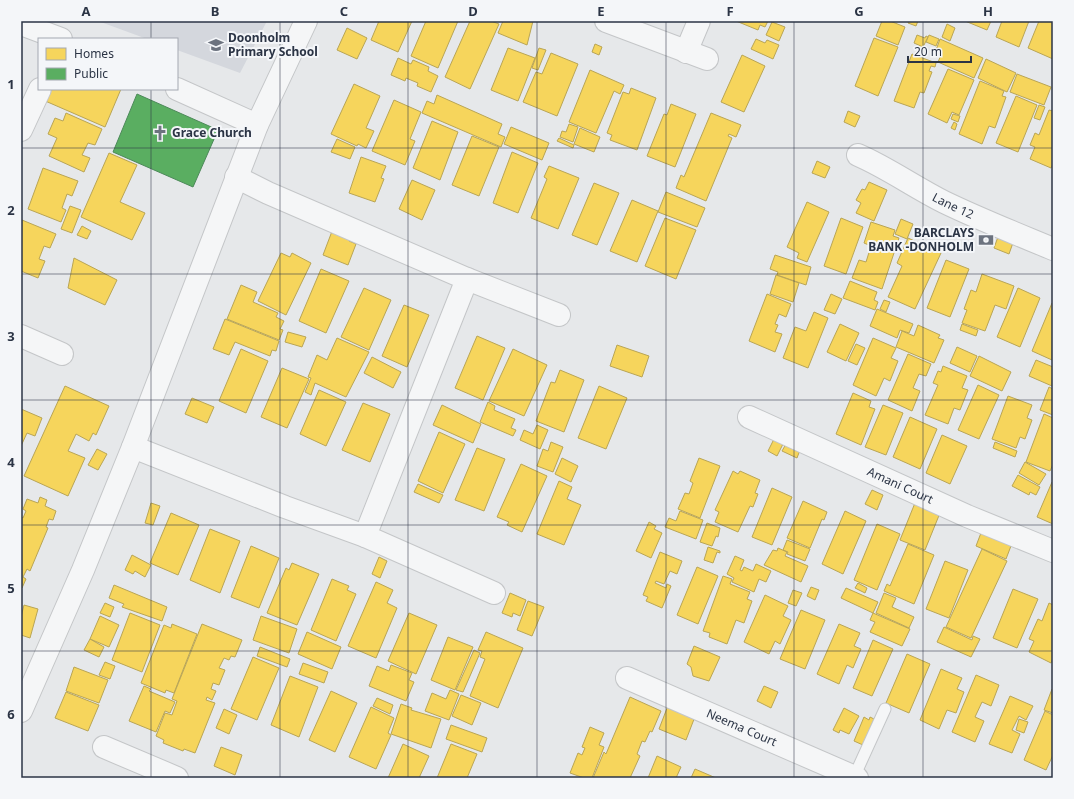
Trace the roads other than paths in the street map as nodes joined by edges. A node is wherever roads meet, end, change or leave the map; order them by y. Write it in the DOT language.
graph roads {
  1 [pos="306,21"];
  2 [pos="606,21"];
  3 [pos="700,21"];
  4 [pos="21,24"];
  5 [pos="58,38"];
  6 [pos="686,52"];
  7 [pos="706,59"];
  8 [pos="40,90"];
  9 [pos="178,90"];
  10 [pos="257,125"];
  11 [pos="21,130"];
  12 [pos="858,155"];
  13 [pos="236,177"];
  14 [pos="1053,249"];
  15 [pos="467,279"];
  16 [pos="559,315"];
  17 [pos="21,336"];
  18 [pos="62,354"];
  19 [pos="749,417"];
  20 [pos="133,447"];
  21 [pos="365,536"];
  22 [pos="1053,551"];
  23 [pos="494,592"];
  24 [pos="627,678"];
  25 [pos="885,709"];
  26 [pos="21,711"];
  27 [pos="104,747"];
  28 [pos="855,777"];
  29 [pos="177,778"];
  1 -- 10 [label="street"];
  2 -- 6 [label="street"];
  3 -- 6 [label="street"];
  4 -- 5 [label="street"];
  6 -- 7 [label="street"];
  8 -- 11 [label="street"];
  9 -- 10 [label="street"];
  10 -- 13 [label="street"];
  12 -- 14 [label="street, Lane 12"];
  13 -- 15 [label="street"];
  13 -- 20 [label="street"];
  15 -- 16 [label="street"];
  15 -- 21 [label="street"];
  17 -- 18 [label="street"];
  19 -- 22 [label="street, Amani Court"];
  20 -- 21 [label="street"];
  20 -- 26 [label="street"];
  21 -- 23 [label="street"];
  24 -- 28 [label="street, Neema Court"];
  25 -- 28 [label="lane"];
  27 -- 29 [label="street"];
}
